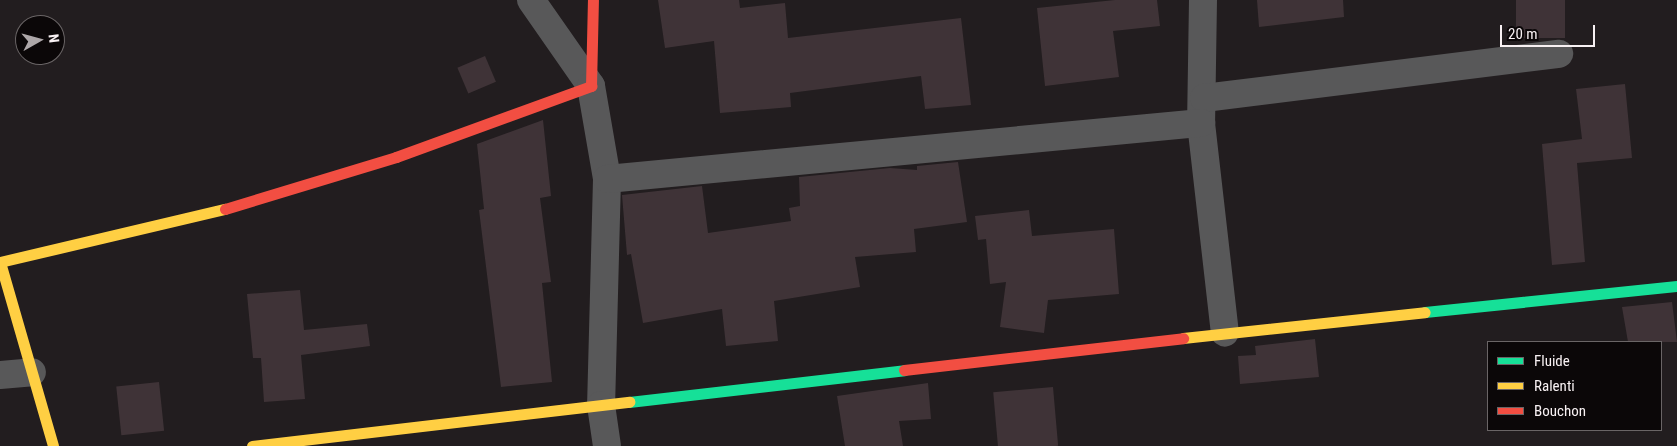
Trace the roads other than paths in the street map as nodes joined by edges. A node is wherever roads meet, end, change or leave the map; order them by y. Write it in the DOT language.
graph roads {
  1 [pos="531,0"];
  2 [pos="593,0"];
  3 [pos="1202,0"];
  4 [pos="1559,54"];
  5 [pos="591,86"];
  6 [pos="1202,110"];
  7 [pos="607,179"];
  8 [pos="0,262"];
  9 [pos="1677,286"];
  10 [pos="1225,333"];
  11 [pos="32,372"];
  12 [pos="0,375"];
  13 [pos="601,406"];
  14 [pos="53,446"];
  15 [pos="252,446"];
  16 [pos="607,446"];
  1 -- 5 [label="street"];
  2 -- 5 [label="street"];
  3 -- 6 [label="street"];
  4 -- 6 [label="street"];
  5 -- 7 [label="street"];
  5 -- 8 [label="street"];
  6 -- 7 [label="street"];
  6 -- 10 [label="street"];
  7 -- 13 [label="street"];
  8 -- 11 [label="street"];
  9 -- 10 [label="street"];
  10 -- 13 [label="street"];
  11 -- 12 [label="street"];
  11 -- 14 [label="street"];
  13 -- 15 [label="street"];
  13 -- 16 [label="street"];
}
